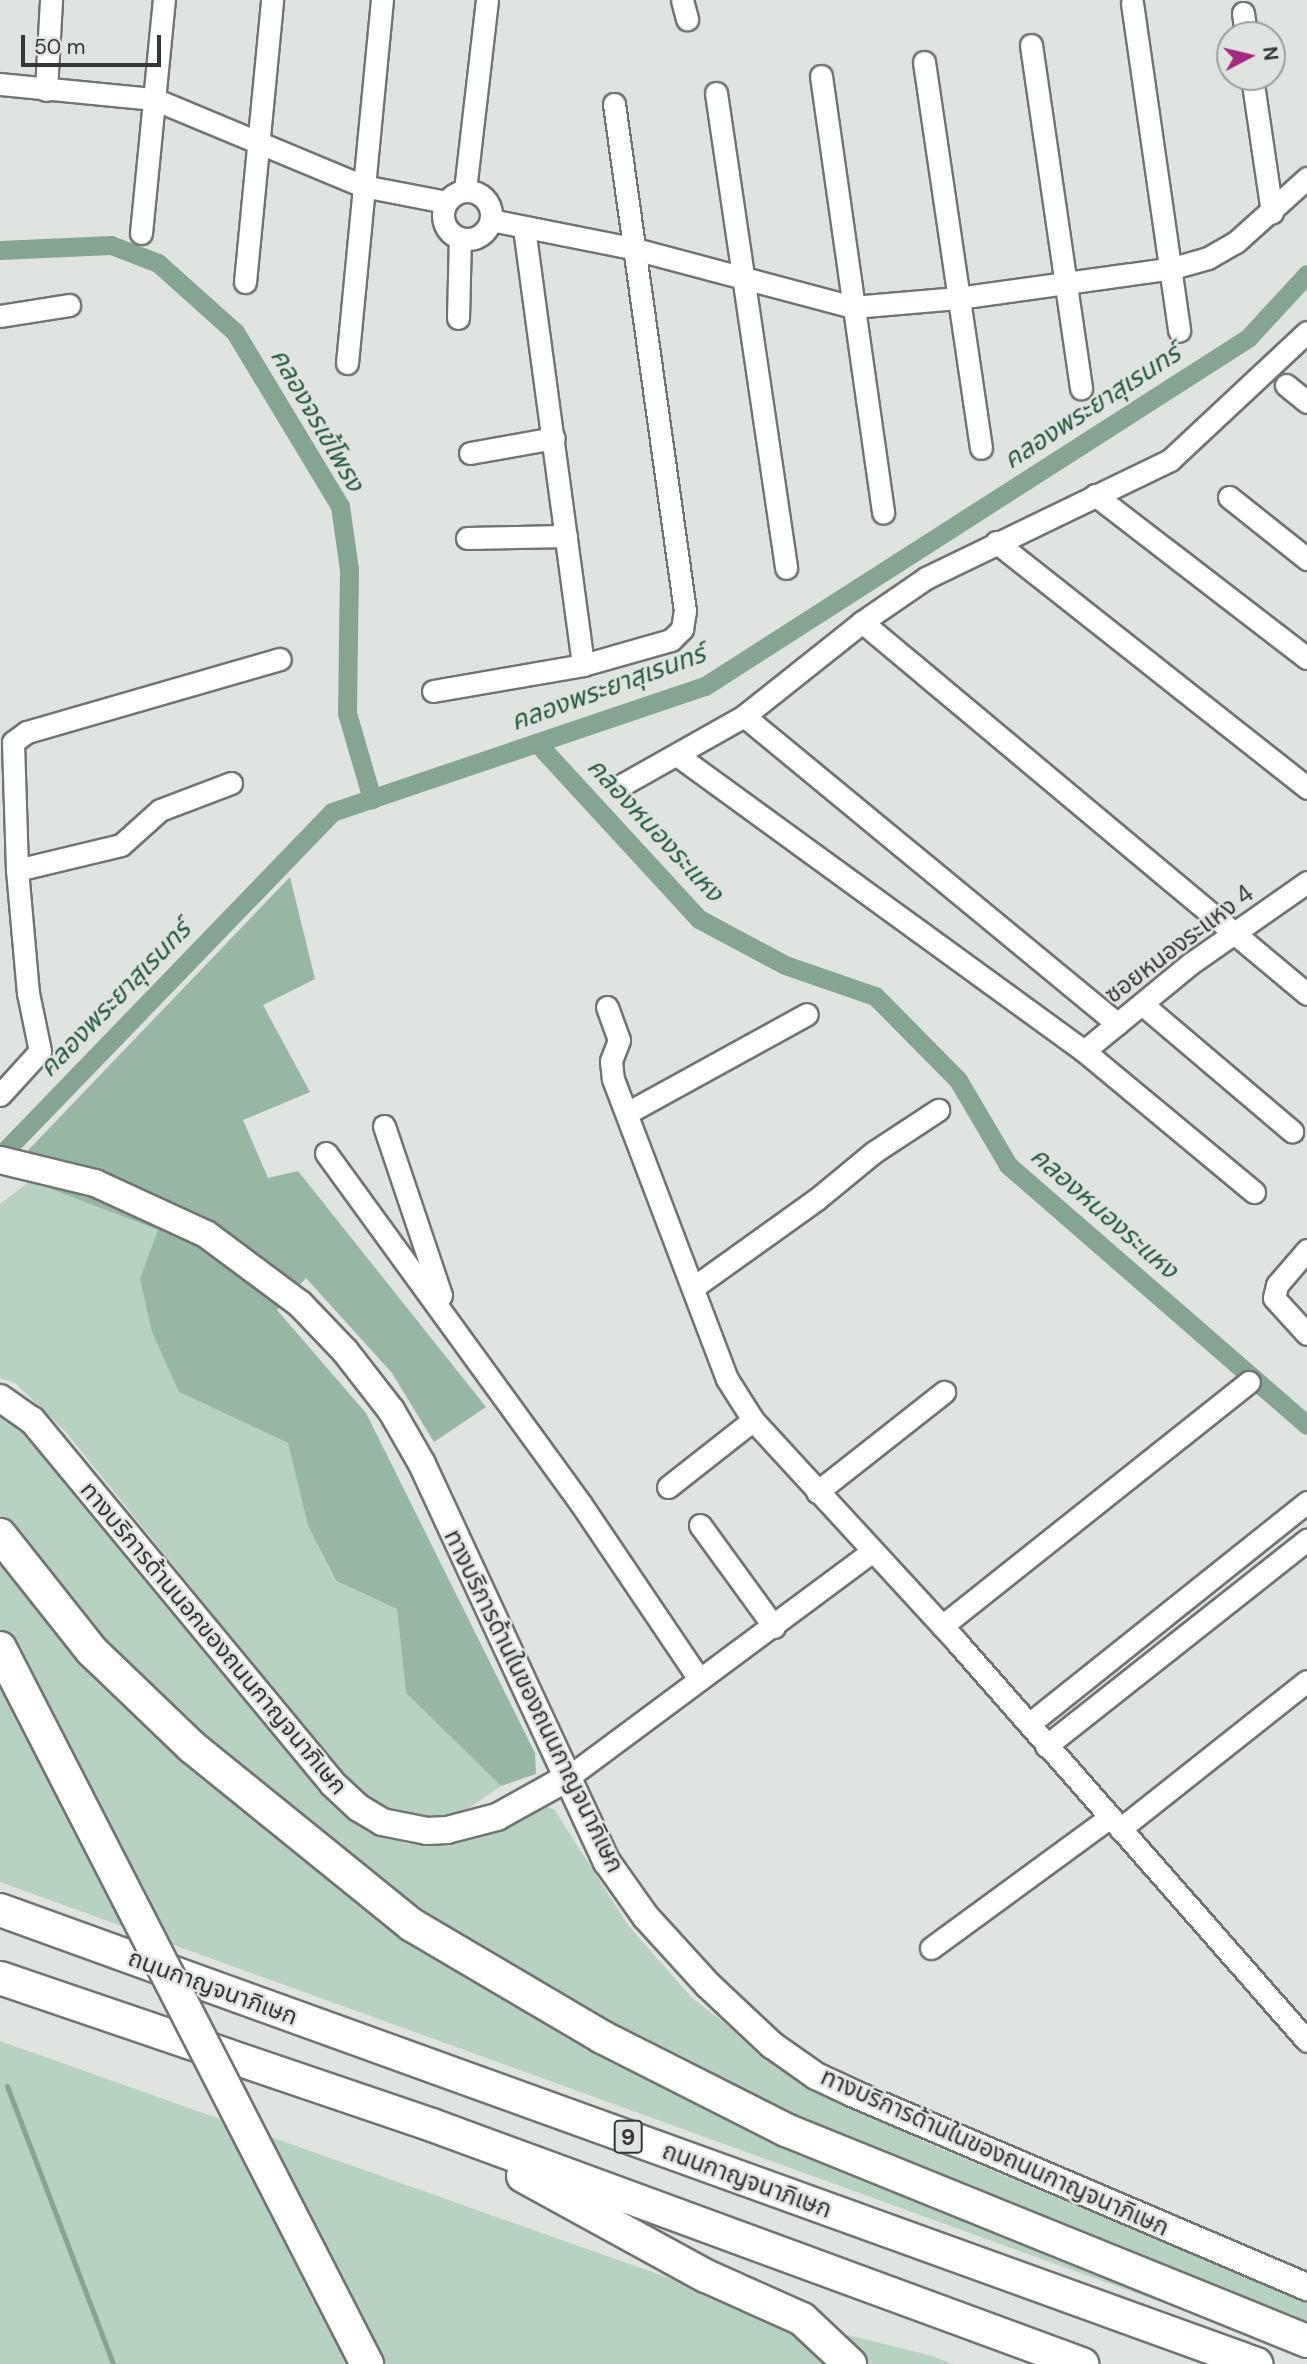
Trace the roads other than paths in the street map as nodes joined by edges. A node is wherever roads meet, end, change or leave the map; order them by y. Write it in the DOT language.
graph roads {
  1 [pos="51,0"];
  2 [pos="164,0"];
  3 [pos="272,0"];
  4 [pos="382,0"];
  5 [pos="487,0"];
  6 [pos="1132,3"];
  7 [pos="1243,13"];
  8 [pos="1244,21"];
  9 [pos="1031,45"];
  10 [pos="924,61"];
  11 [pos="821,76"];
  12 [pos="0,84"];
  13 [pos="46,90"];
  14 [pos="1254,91"];
  15 [pos="716,93"];
  16 [pos="154,99"];
  17 [pos="614,104"];
  18 [pos="257,145"];
  19 [pos="1307,178"];
  20 [pos="363,186"];
  21 [pos="465,190"];
  22 [pos="446,202"];
  23 [pos="1272,213"];
  24 [pos="491,220"];
  25 [pos="524,228"];
  26 [pos="141,233"];
  27 [pos="460,238"];
  28 [pos="631,248"];
  29 [pos="1172,268"];
  30 [pos="743,278"];
  31 [pos="245,282"];
  32 [pos="1066,283"];
  33 [pos="958,298"];
  34 [pos="69,305"];
  35 [pos="853,307"];
  36 [pos="0,316"];
  37 [pos="458,318"];
  38 [pos="1179,331"];
  39 [pos="1307,332"];
  40 [pos="347,363"];
  41 [pos="1286,385"];
  42 [pos="1081,388"];
  43 [pos="1307,402"];
  44 [pos="554,438"];
  45 [pos="981,448"];
  46 [pos="470,453"];
  47 [pos="1095,495"];
  48 [pos="1229,497"];
  49 [pos="883,513"];
  50 [pos="566,536"];
  51 [pos="467,538"];
  52 [pos="996,542"];
  53 [pos="1307,559"];
  54 [pos="786,568"];
  55 [pos="862,622"];
  56 [pos="280,659"];
  57 [pos="1307,659"];
  58 [pos="583,665"];
  59 [pos="433,691"];
  60 [pos="744,716"];
  61 [pos="677,755"];
  62 [pos="231,783"];
  63 [pos="620,786"];
  64 [pos="1307,788"];
  65 [pos="17,870"];
  66 [pos="1307,882"];
  67 [pos="1235,933"];
  68 [pos="1307,994"];
  69 [pos="1142,1003"];
  70 [pos="607,1007"];
  71 [pos="807,1014"];
  72 [pos="1117,1024"];
  73 [pos="1084,1051"];
  74 [pos="0,1095"];
  75 [pos="939,1110"];
  76 [pos="627,1113"];
  77 [pos="384,1126"];
  78 [pos="1292,1130"];
  79 [pos="326,1153"];
  80 [pos="0,1160"];
  81 [pos="1255,1192"];
  82 [pos="1307,1250"];
  83 [pos="694,1287"];
  84 [pos="436,1297"];
  85 [pos="1307,1334"];
  86 [pos="1249,1382"];
  87 [pos="944,1392"];
  88 [pos="0,1398"];
  89 [pos="753,1420"];
  90 [pos="668,1487"];
  91 [pos="817,1492"];
  92 [pos="1307,1502"];
  93 [pos="1284,1523"];
  94 [pos="700,1525"];
  95 [pos="0,1535"];
  96 [pos="1306,1541"];
  97 [pos="873,1551"];
  98 [pos="942,1626"];
  99 [pos="774,1627"];
  100 [pos="0,1648"];
  101 [pos="703,1676"];
  102 [pos="1307,1681"];
  103 [pos="1028,1724"];
  104 [pos="1046,1746"];
  105 [pos="567,1778"];
  106 [pos="1115,1823"];
  107 [pos="0,1910"];
  108 [pos="931,1948"];
  109 [pos="0,1978"];
  110 [pos="1307,2041"];
  111 [pos="432,2126"];
  112 [pos="1307,2287"];
  113 [pos="1307,2341"];
  114 [pos="367,2364"];
  115 [pos="850,2364"];
  116 [pos="1082,2364"];
  117 [pos="1256,2364"];
  1 -- 13 [label="street"];
  2 -- 16 [label="street"];
  3 -- 18 [label="street"];
  4 -- 20 [label="street"];
  5 -- 21 [label="street"];
  6 -- 29 [label="street"];
  7 -- 8 [label="street"];
  9 -- 32 [label="street"];
  10 -- 33 [label="street"];
  11 -- 35 [label="street"];
  12 -- 13 [label="street"];
  13 -- 16 [label="street"];
  14 -- 23 [label="street"];
  15 -- 30 [label="street"];
  16 -- 18 [label="street"];
  16 -- 26 [label="street"];
  17 -- 28 [label="street"];
  18 -- 20 [label="street"];
  18 -- 31 [label="street"];
  19 -- 23 [label="street"];
  20 -- 22 [label="street"];
  20 -- 40 [label="street"];
  21 -- 22 [label="street"];
  21 -- 24 [label="street"];
  22 -- 27 [label="street"];
  23 -- 29 [label="street"];
  24 -- 25 [label="street"];
  24 -- 27 [label="street"];
  25 -- 28 [label="street"];
  25 -- 44 [label="street"];
  27 -- 37 [label="street"];
  28 -- 30 [label="street"];
  28 -- 58 [label="street"];
  29 -- 32 [label="street"];
  29 -- 38 [label="street"];
  30 -- 35 [label="street"];
  30 -- 54 [label="street"];
  32 -- 33 [label="street"];
  32 -- 42 [label="street"];
  33 -- 35 [label="street"];
  33 -- 45 [label="street"];
  34 -- 36 [label="street"];
  35 -- 49 [label="street"];
  39 -- 47 [label="street"];
  41 -- 43 [label="street"];
  44 -- 46 [label="street"];
  44 -- 50 [label="street"];
  47 -- 52 [label="street"];
  47 -- 57 [label="street"];
  48 -- 53 [label="street"];
  50 -- 51 [label="street"];
  50 -- 58 [label="street"];
  52 -- 55 [label="street"];
  52 -- 64 [label="street"];
  55 -- 60 [label="street"];
  55 -- 67 [label="street"];
  56 -- 65 [label="street"];
  58 -- 59 [label="street"];
  60 -- 61 [label="street"];
  60 -- 72 [label="street"];
  61 -- 63 [label="street"];
  61 -- 73 [label="street"];
  62 -- 65 [label="street"];
  65 -- 74 [label="street"];
  66 -- 67 [label="street, ซอยหนองระแหง 4"];
  67 -- 68 [label="street"];
  67 -- 69 [label="street, ซอยหนองระแหง 4"];
  69 -- 72 [label="street, ซอยหนองระแหง 4"];
  69 -- 78 [label="street"];
  70 -- 76 [label="street"];
  71 -- 76 [label="street"];
  72 -- 73 [label="street, ซอยหนองระแหง 4"];
  73 -- 81 [label="street"];
  75 -- 83 [label="street"];
  76 -- 83 [label="street"];
  77 -- 84 [label="street"];
  79 -- 84 [label="street"];
  80 -- 105 [label="main road, ทางบริการด้านในของถนนกาญจนาภิเษก"];
  82 -- 85 [label="street"];
  83 -- 89 [label="street"];
  84 -- 101 [label="street"];
  86 -- 98 [label="street"];
  87 -- 91 [label="street"];
  88 -- 105 [label="main road, ทางบริการด้านนอกของถนนกาญจนาภิเษก"];
  89 -- 90 [label="street"];
  89 -- 91 [label="street"];
  91 -- 97 [label="street"];
  92 -- 93 [label="street"];
  93 -- 96 [label="street"];
  93 -- 103 [label="street"];
  94 -- 99 [label="street"];
  95 -- 113 [label="highway"];
  96 -- 104 [label="street"];
  97 -- 98 [label="street"];
  97 -- 99 [label="street"];
  98 -- 103 [label="street"];
  99 -- 101 [label="street"];
  100 -- 114 [label="highway, bridge"];
  101 -- 105 [label="street"];
  102 -- 106 [label="street"];
  103 -- 104 [label="street"];
  104 -- 106 [label="street"];
  105 -- 112 [label="main road, ทางบริการด้านในของถนนกาญจนาภิเษก"];
  106 -- 108 [label="street"];
  106 -- 110 [label="street"];
  107 -- 117 [label="highway, ถนนกาญจนาภิเษก / 9"];
  109 -- 111 [label="highway, 9"];
  111 -- 115 [label="highway"];
  111 -- 116 [label="highway, 9"];
}
